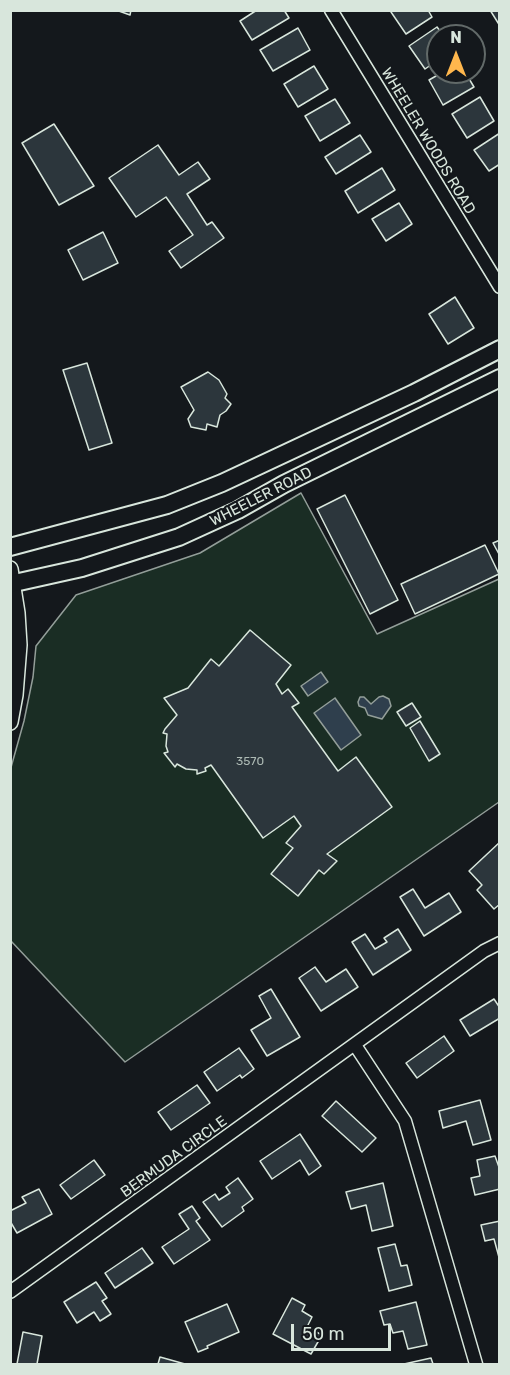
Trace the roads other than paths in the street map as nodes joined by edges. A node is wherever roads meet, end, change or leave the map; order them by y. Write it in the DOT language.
graph roads {
  1 [pos="331,10"];
  2 [pos="500,287"];
  3 [pos="500,349"];
  4 [pos="500,378"];
  5 [pos="10,547"];
  6 [pos="11,579"];
  7 [pos="10,722"];
  8 [pos="500,943"];
  9 [pos="355,1045"];
  10 [pos="10,1292"];
  11 [pos="476,1365"];
  1 -- 2 [label="street, WHEELER WOODS ROAD"];
  3 -- 5 [label="main road, WHEELER ROAD"];
  4 -- 6 [label="main road, WHEELER ROAD"];
  6 -- 7 [label="street"];
  8 -- 9 [label="street, BERMUDA CIRCLE"];
  9 -- 10 [label="street, BERMUDA CIRCLE"];
  9 -- 11 [label="street"];
}
